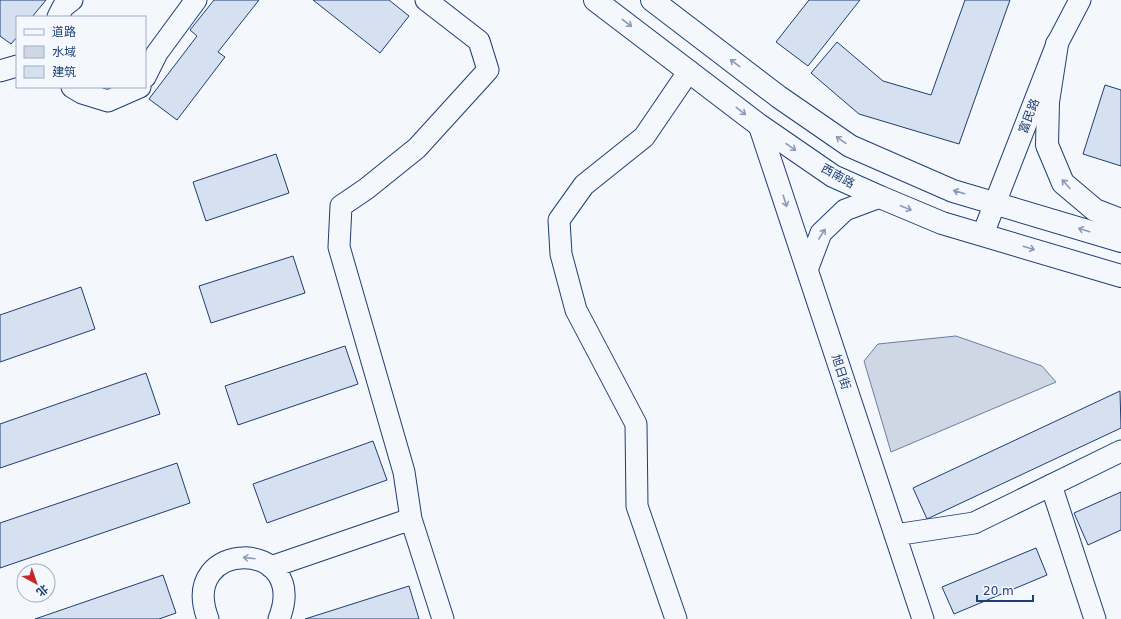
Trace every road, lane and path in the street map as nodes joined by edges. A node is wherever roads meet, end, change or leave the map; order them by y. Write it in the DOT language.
graph roads {
  1 [pos="72,0"];
  2 [pos="196,0"];
  3 [pos="426,0"];
  4 [pos="595,0"];
  5 [pos="652,0"];
  6 [pos="1080,0"];
  7 [pos="58,16"];
  8 [pos="1057,44"];
  9 [pos="16,66"];
  10 [pos="0,70"];
  11 [pos="689,71"];
  12 [pos="146,75"];
  13 [pos="74,88"];
  14 [pos="138,88"];
  15 [pos="759,125"];
  16 [pos="880,197"];
  17 [pos="995,203"];
  18 [pos="1121,220"];
  19 [pos="983,234"];
  20 [pos="1121,241"];
  21 [pos="807,270"];
  22 [pos="1121,276"];
  23 [pos="1121,451"];
  24 [pos="1051,485"];
  25 [pos="411,519"];
  26 [pos="895,535"];
  27 [pos="271,567"];
  28 [pos="208,619"];
  29 [pos="279,619"];
  30 [pos="443,619"];
  31 [pos="676,619"];
  32 [pos="923,619"];
  33 [pos="1095,619"];
  1 -- 7 [label="street"];
  2 -- 12 [label="street"];
  3 -- 25 [label="street"];
  4 -- 11 [label="main road, 西南路, one-way"];
  17 -- 5 [label="main road, one-way"];
  6 -- 8 [label="street, 富民路"];
  8 -- 17 [label="street, 富民路"];
  18 -- 8 [label="main road, one-way"];
  9 -- 10 [label="street"];
  11 -- 15 [label="main road, 西南路, one-way"];
  11 -- 31 [label="street"];
  13 -- 14 [label="street"];
  15 -- 16 [label="main road, 西南路, one-way"];
  15 -- 21 [label="street, 旭日街, one-way"];
  16 -- 19 [label="main road, 西南路, one-way"];
  21 -- 16 [label="street, one-way"];
  17 -- 19 [label="street, 富民路"];
  20 -- 17 [label="main road, one-way"];
  19 -- 22 [label="main road, 西南路, one-way"];
  21 -- 26 [label="street, 旭日街"];
  23 -- 24 [label="street"];
  24 -- 26 [label="street"];
  24 -- 33 [label="street"];
  25 -- 27 [label="street"];
  25 -- 30 [label="street"];
  26 -- 32 [label="street, 旭日街"];
  27 -- 28 [label="street, one-way"];
  27 -- 29 [label="street"];
}
